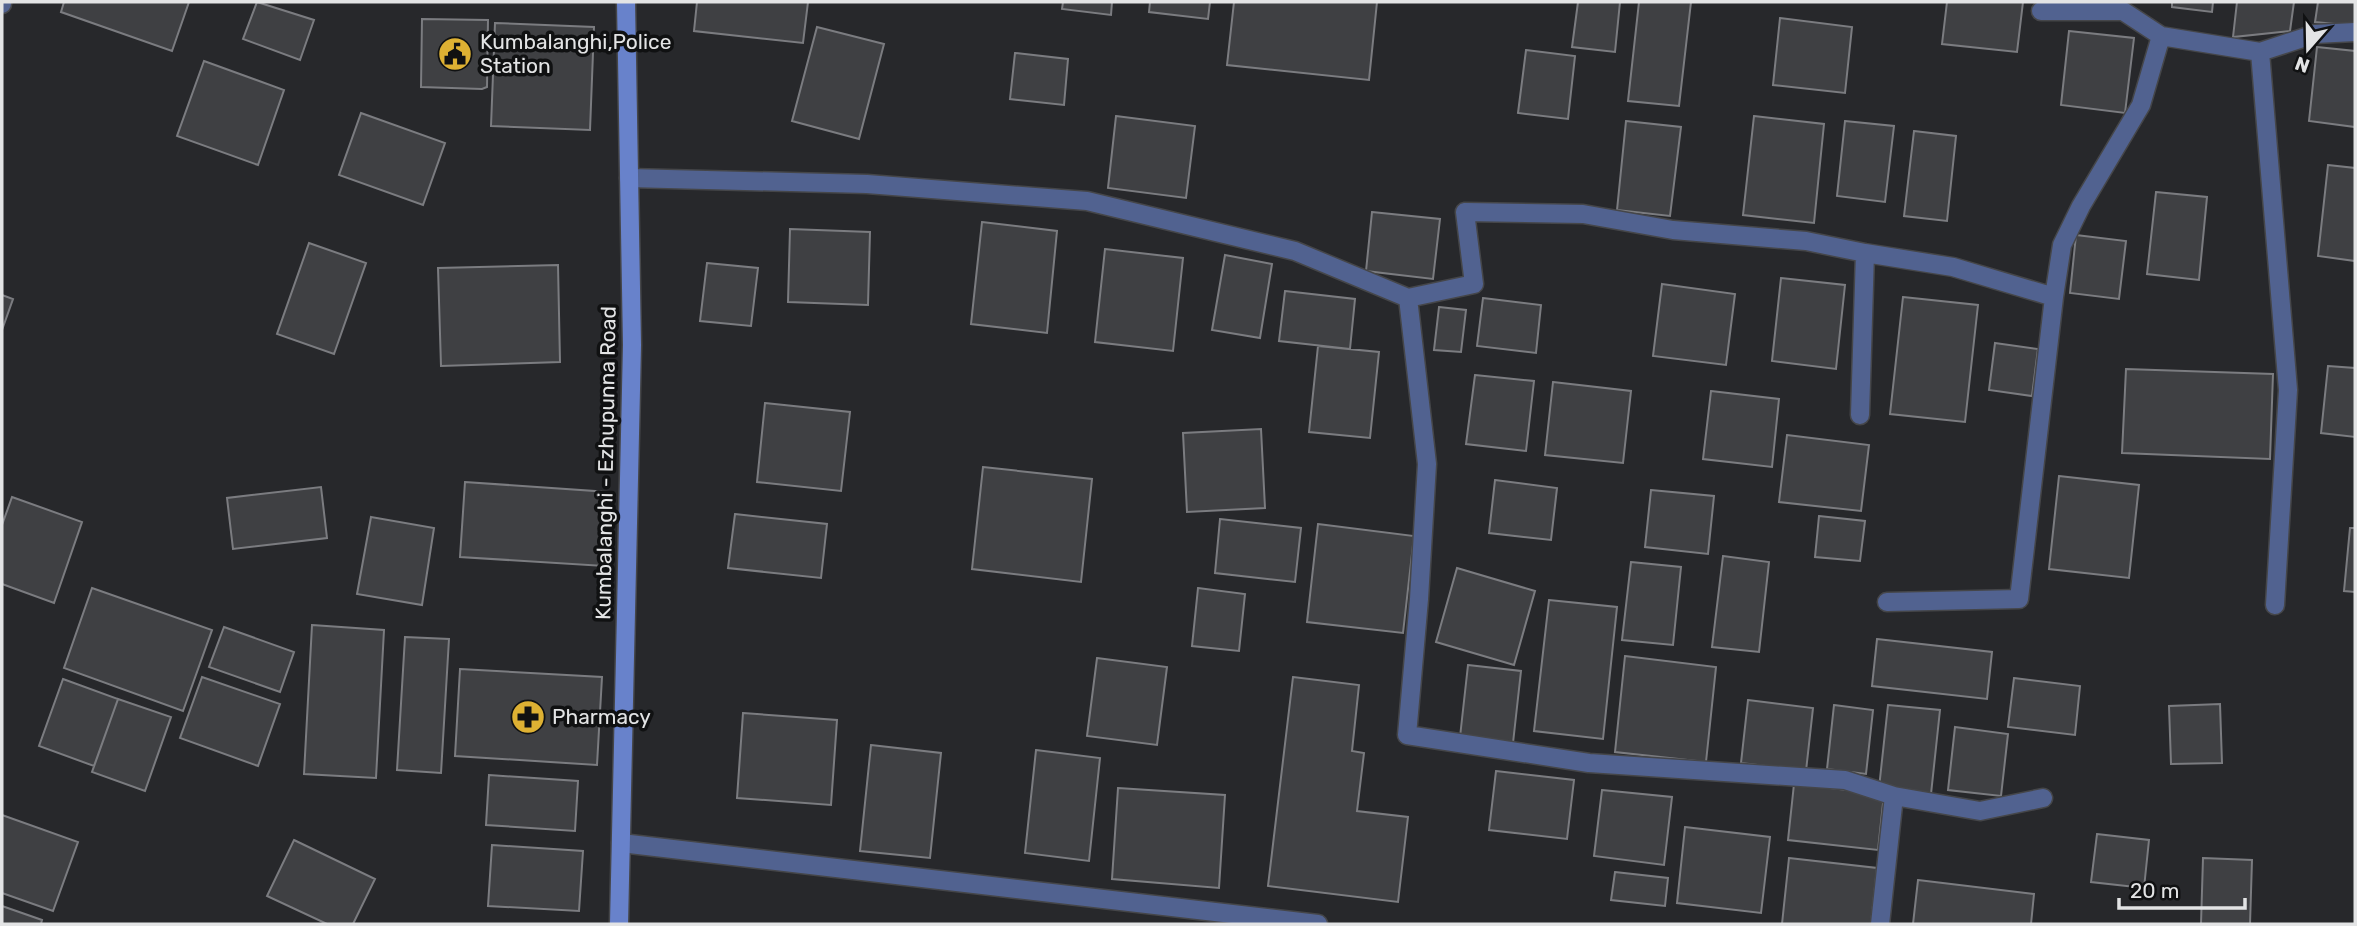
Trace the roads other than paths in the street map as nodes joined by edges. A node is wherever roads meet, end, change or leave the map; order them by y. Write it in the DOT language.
graph roads {
  1 [pos="626,2"];
  2 [pos="2042,11"];
  3 [pos="2355,32"];
  4 [pos="2161,36"];
  5 [pos="2260,52"];
  6 [pos="629,178"];
  7 [pos="1865,253"];
  8 [pos="2054,297"];
  9 [pos="1408,298"];
  10 [pos="1860,415"];
  11 [pos="1887,602"];
  12 [pos="2275,605"];
  13 [pos="1894,796"];
  14 [pos="2043,798"];
  15 [pos="621,843"];
  16 [pos="619,924"];
  17 [pos="1318,924"];
  18 [pos="1880,924"];
  1 -- 6 [label="main road, Kumbalanghi - Ezhupunna Road"];
  2 -- 4 [label="street"];
  3 -- 5 [label="street"];
  4 -- 5 [label="street"];
  4 -- 8 [label="street"];
  5 -- 12 [label="street"];
  6 -- 9 [label="street"];
  6 -- 15 [label="main road, Kumbalanghi - Ezhupunna Road"];
  7 -- 8 [label="street"];
  7 -- 9 [label="street"];
  7 -- 10 [label="street"];
  8 -- 11 [label="street"];
  9 -- 13 [label="street"];
  13 -- 14 [label="street"];
  13 -- 18 [label="street"];
  15 -- 16 [label="main road, Kumbalanghi - Ezhupunna Road"];
  15 -- 17 [label="street"];
}
